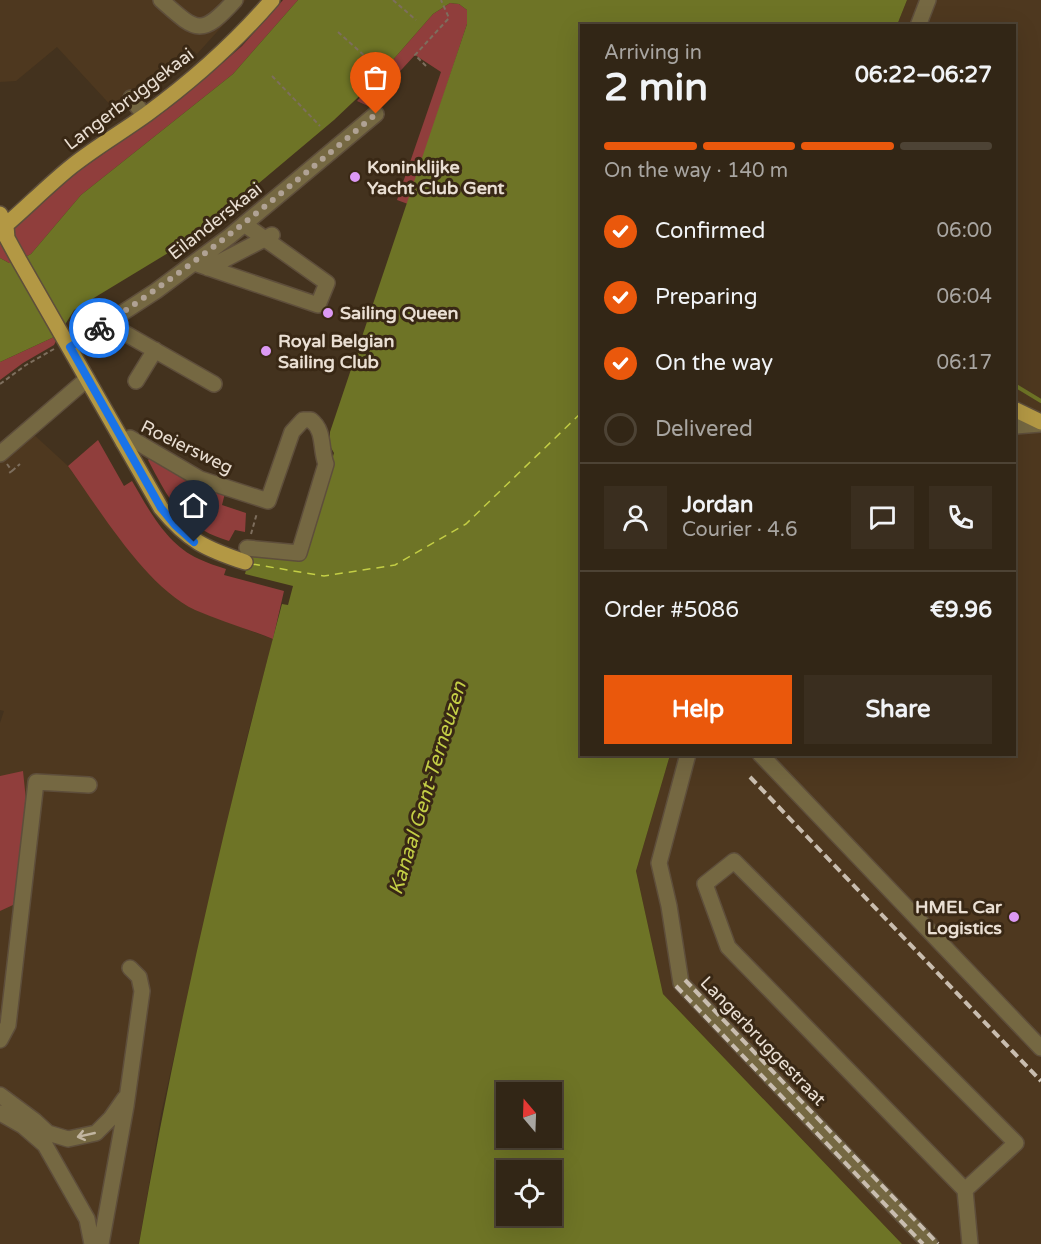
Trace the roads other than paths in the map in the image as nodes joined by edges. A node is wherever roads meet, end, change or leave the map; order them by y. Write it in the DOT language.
graph roads {
  1 [pos="162,0"];
  2 [pos="235,0"];
  3 [pos="272,0"];
  4 [pos="928,0"];
  5 [pos="919,24"];
  6 [pos="131,98"];
  7 [pos="376,114"];
  8 [pos="144,115"];
  9 [pos="2,223"];
  10 [pos="244,224"];
  11 [pos="270,237"];
  12 [pos="201,265"];
  13 [pos="107,323"];
  14 [pos="65,340"];
  15 [pos="155,350"];
  16 [pos="87,379"];
  17 [pos="136,381"];
  18 [pos="214,384"];
  19 [pos="1016,410"];
  20 [pos="1041,423"];
  21 [pos="1016,426"];
  22 [pos="123,442"];
  23 [pos="0,454"];
  24 [pos="246,555"];
  25 [pos="687,756"];
  26 [pos="762,756"];
  27 [pos="89,785"];
  28 [pos="130,968"];
  29 [pos="0,1040"];
  30 [pos="1041,1048"];
  31 [pos="0,1095"];
  32 [pos="127,1096"];
  33 [pos="0,1113"];
  34 [pos="965,1190"];
  35 [pos="92,1244"];
  36 [pos="101,1244"];
  37 [pos="930,1244"];
  38 [pos="970,1244"];
  1 -- 2 [label="street"];
  3 -- 8 [label="main road, Langerbruggekaai"];
  4 -- 5 [label="street"];
  6 -- 8 [label="street"];
  7 -- 10 [label="street, Eilanderskaai"];
  8 -- 9 [label="main road, Langerbruggekaai"];
  9 -- 14 [label="main road"];
  10 -- 11 [label="street"];
  10 -- 12 [label="street, Eilanderskaai"];
  11 -- 12 [label="street"];
  11 -- 12 [label="street"];
  12 -- 13 [label="street, Eilanderskaai"];
  13 -- 14 [label="street, Eilanderskaai"];
  13 -- 15 [label="street"];
  14 -- 16 [label="main road"];
  15 -- 17 [label="street"];
  15 -- 18 [label="street"];
  16 -- 22 [label="main road"];
  16 -- 23 [label="street"];
  19 -- 20 [label="main road"];
  20 -- 21 [label="street"];
  22 -- 24 [label="main road"];
  22 -- 24 [label="street, Roeiersweg"];
  25 -- 37 [label="street, Langerbruggestraat"];
  26 -- 30 [label="street"];
  27 -- 29 [label="street"];
  28 -- 32 [label="street"];
  32 -- 31 [label="street, one-way"];
  32 -- 36 [label="street"];
  33 -- 35 [label="street"];
  34 -- 34 [label="street"];
  34 -- 38 [label="street"];
}
